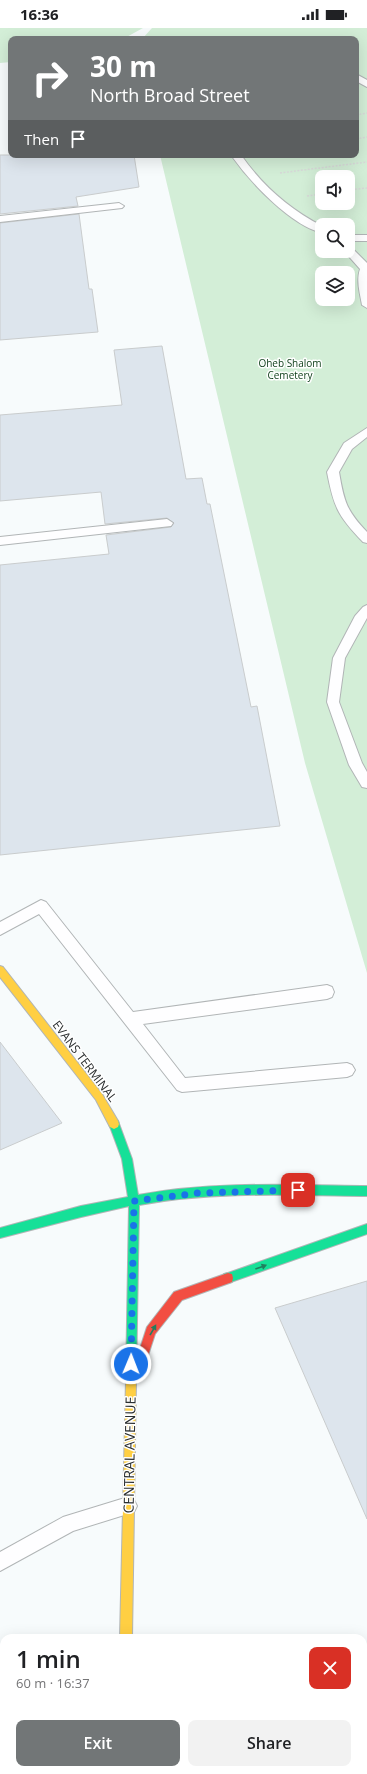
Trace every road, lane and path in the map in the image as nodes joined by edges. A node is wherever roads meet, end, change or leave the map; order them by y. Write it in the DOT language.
graph roads {
  1 [pos="238,158"];
  2 [pos="367,162"];
  3 [pos="251,177"];
  4 [pos="367,188"];
  5 [pos="355,189"];
  6 [pos="119,206"];
  7 [pos="0,219"];
  8 [pos="315,226"];
  9 [pos="355,238"];
  10 [pos="367,238"];
  11 [pos="355,256"];
  12 [pos="366,267"];
  13 [pos="367,305"];
  14 [pos="367,432"];
  15 [pos="167,523"];
  16 [pos="367,539"];
  17 [pos="0,541"];
  18 [pos="367,610"];
  19 [pos="367,783"];
  20 [pos="0,929"];
  21 [pos="0,970"];
  22 [pos="327,992"];
  23 [pos="130,1019"];
  24 [pos="347,1070"];
  25 [pos="367,1191"];
  26 [pos="134,1201"];
  27 [pos="367,1229"];
  28 [pos="0,1233"];
  29 [pos="130,1393"];
  30 [pos="128,1506"];
  31 [pos="0,1562"];
  32 [pos="126,1634"];
  1 -- 3 [label="lane"];
  2 -- 3 [label="path"];
  3 -- 8 [label="lane"];
  4 -- 5 [label="path"];
  6 -- 7 [label="lane"];
  9 -- 10 [label="lane"];
  11 -- 12 [label="lane"];
  12 -- 13 [label="lane"];
  14 -- 16 [label="lane"];
  15 -- 17 [label="lane"];
  18 -- 19 [label="lane"];
  20 -- 23 [label="lane"];
  21 -- 26 [label="street, EVANS TERMINAL"];
  22 -- 23 [label="lane"];
  23 -- 24 [label="lane"];
  25 -- 26 [label="street"];
  26 -- 28 [label="street"];
  26 -- 29 [label="street, CENTRAL AVENUE"];
  29 -- 27 [label="street, one-way"];
  29 -- 30 [label="street, CENTRAL AVENUE"];
  30 -- 31 [label="lane"];
  30 -- 32 [label="street, CENTRAL AVENUE"];
}
